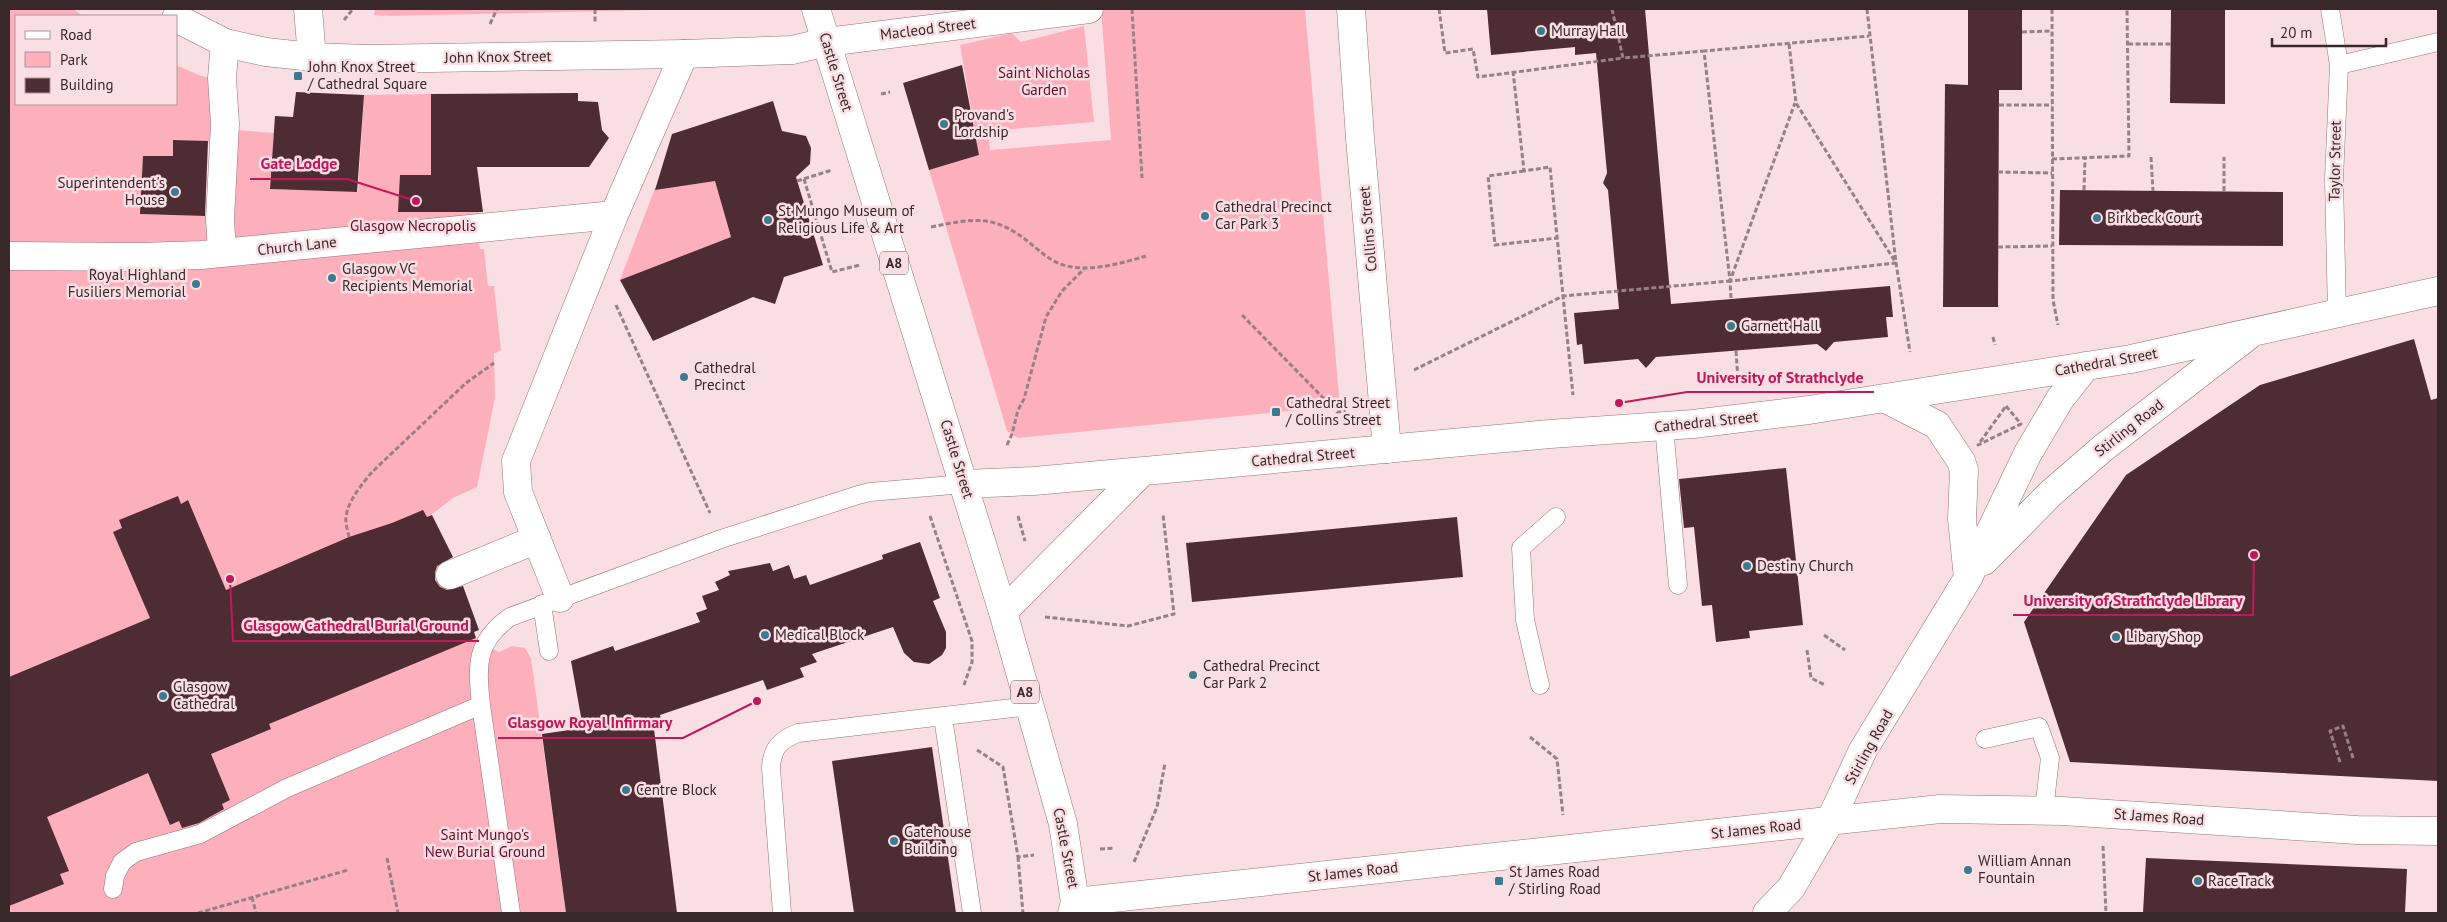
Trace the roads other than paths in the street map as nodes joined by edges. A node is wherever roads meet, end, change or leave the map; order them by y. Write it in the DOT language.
graph roads {
  1 [pos="157,9"];
  2 [pos="308,9"];
  3 [pos="816,9"];
  4 [pos="1089,9"];
  5 [pos="1351,9"];
  6 [pos="2330,9"];
  7 [pos="170,15"];
  8 [pos="178,19"];
  9 [pos="827,42"];
  10 [pos="2438,42"];
  11 [pos="225,43"];
  12 [pos="684,54"];
  13 [pos="312,57"];
  14 [pos="2339,65"];
  15 [pos="614,216"];
  16 [pos="222,253"];
  17 [pos="9,256"];
  18 [pos="2438,291"];
  19 [pos="2336,314"];
  20 [pos="2255,331"];
  21 [pos="2086,366"];
  22 [pos="1884,398"];
  23 [pos="1664,426"];
  24 [pos="1388,449"];
  25 [pos="1143,471"];
  26 [pos="964,484"];
  27 [pos="1556,517"];
  28 [pos="537,539"];
  29 [pos="450,574"];
  30 [pos="1968,578"];
  31 [pos="1678,585"];
  32 [pos="551,601"];
  33 [pos="1003,612"];
  34 [pos="549,651"];
  35 [pos="1540,685"];
  36 [pos="481,705"];
  37 [pos="1030,706"];
  38 [pos="943,718"];
  39 [pos="1985,740"];
  40 [pos="2044,811"];
  41 [pos="1830,821"];
  42 [pos="2438,831"];
  43 [pos="113,889"];
  44 [pos="1076,910"];
  45 [pos="511,913"];
  46 [pos="782,913"];
  47 [pos="972,913"];
  48 [pos="1767,913"];
  1 -- 7 [label="street"];
  2 -- 13 [label="street"];
  3 -- 9 [label="street, Castle Street / A8"];
  4 -- 9 [label="street, Macleod Street"];
  5 -- 24 [label="street, Collins Street"];
  6 -- 14 [label="lane, Taylor Street"];
  8 -- 11 [label="street, John Knox Street"];
  9 -- 12 [label="street, John Knox Street"];
  9 -- 26 [label="street, Castle Street / A8"];
  10 -- 14 [label="lane"];
  11 -- 13 [label="street, John Knox Street"];
  11 -- 16 [label="street"];
  12 -- 13 [label="street, John Knox Street"];
  12 -- 15 [label="street"];
  14 -- 19 [label="lane, Taylor Street"];
  15 -- 16 [label="street, Church Lane"];
  15 -- 28 [label="street"];
  16 -- 17 [label="street, Church Lane"];
  18 -- 19 [label="street, Cathedral Street"];
  19 -- 20 [label="street, Cathedral Street"];
  20 -- 21 [label="street, Cathedral Street"];
  20 -- 30 [label="street, Stirling Road"];
  21 -- 22 [label="street, Cathedral Street"];
  21 -- 30 [label="street, Stirling Road"];
  22 -- 23 [label="street, Cathedral Street"];
  22 -- 30 [label="street"];
  23 -- 24 [label="street, Cathedral Street"];
  23 -- 31 [label="lane"];
  24 -- 25 [label="street, Cathedral Street"];
  25 -- 26 [label="street, Cathedral Street"];
  25 -- 33 [label="street"];
  26 -- 32 [label="lane"];
  26 -- 33 [label="street, Castle Street / A8"];
  27 -- 35 [label="lane"];
  28 -- 29 [label="street"];
  28 -- 32 [label="street"];
  30 -- 41 [label="street, Stirling Road"];
  32 -- 34 [label="lane"];
  32 -- 36 [label="lane"];
  33 -- 37 [label="street, Castle Street / A8"];
  36 -- 43 [label="lane"];
  36 -- 45 [label="lane"];
  37 -- 38 [label="lane"];
  37 -- 44 [label="street, Castle Street / A8"];
  38 -- 46 [label="lane"];
  38 -- 47 [label="lane"];
  39 -- 40 [label="lane"];
  40 -- 41 [label="street, St James Road"];
  40 -- 42 [label="street, St James Road"];
  41 -- 44 [label="street, St James Road"];
  41 -- 48 [label="street, Stirling Road"];
}
